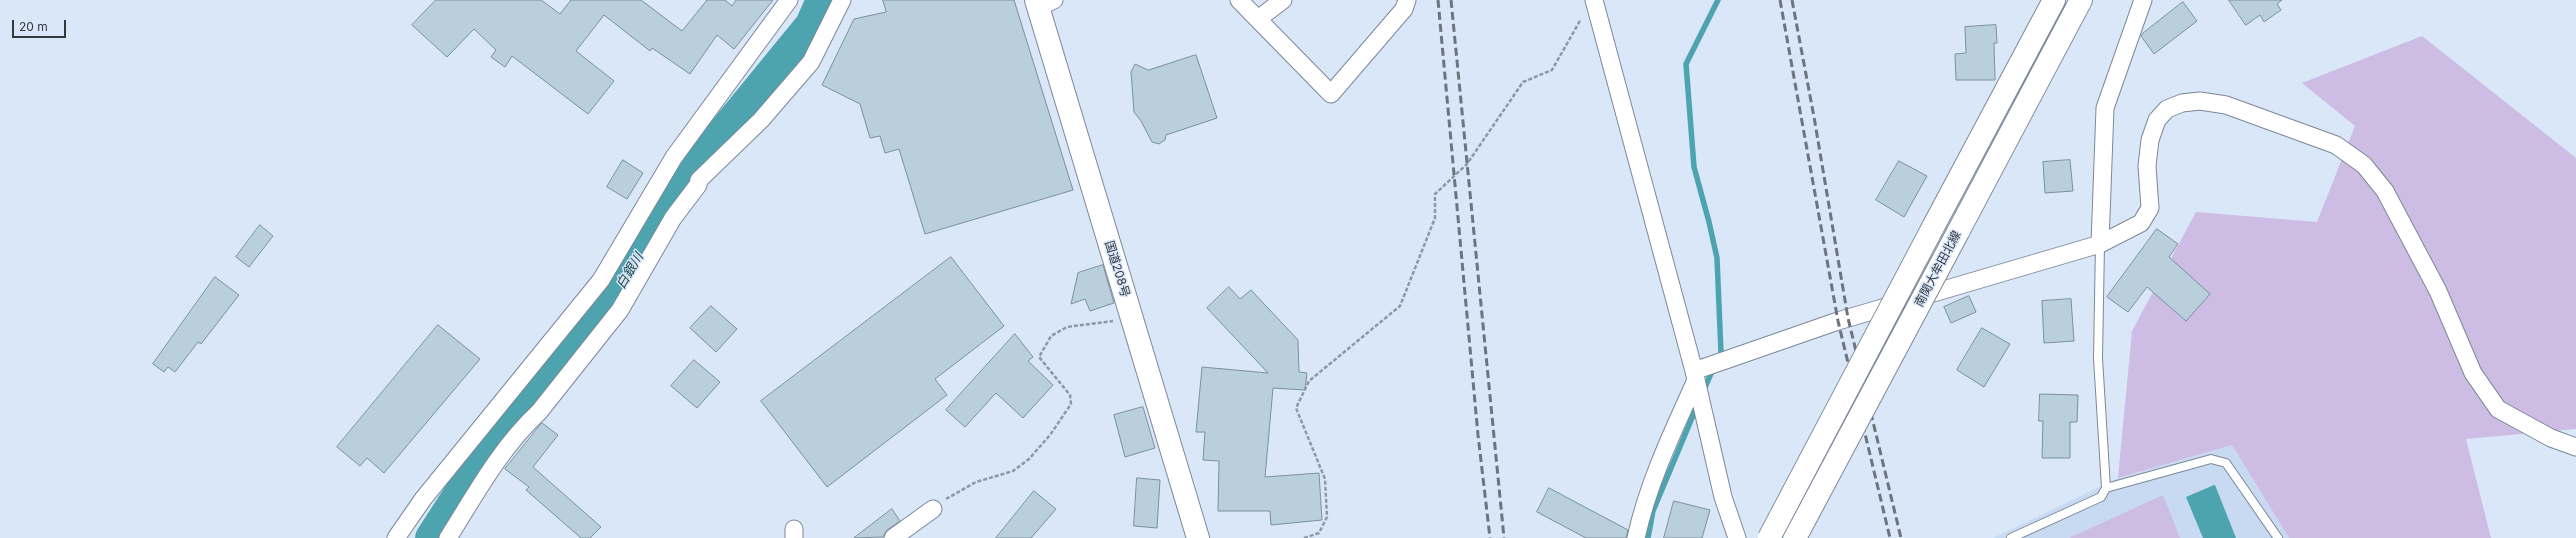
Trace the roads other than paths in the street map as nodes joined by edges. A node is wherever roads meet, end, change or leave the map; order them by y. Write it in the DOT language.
graph roads {
  1 [pos="789,0"];
  2 [pos="842,0"];
  3 [pos="1240,0"];
  4 [pos="1283,0"];
  5 [pos="1407,0"];
  6 [pos="2054,0"];
  7 [pos="2081,0"];
  8 [pos="2143,0"];
  9 [pos="1043,2"];
  10 [pos="1595,2"];
  11 [pos="1258,19"];
  12 [pos="2100,244"];
  13 [pos="1695,376"];
  14 [pos="2576,447"];
  15 [pos="2106,488"];
  16 [pos="933,508"];
  17 [pos="396,538"];
  18 [pos="448,538"];
  19 [pos="893,538"];
  20 [pos="1198,538"];
  21 [pos="1636,538"];
  22 [pos="1737,538"];
  23 [pos="1769,538"];
  24 [pos="1795,538"];
  25 [pos="2011,538"];
  26 [pos="2278,538"];
  1 -- 17 [label="street"];
  2 -- 18 [label="street"];
  3 -- 11 [label="street"];
  4 -- 11 [label="street"];
  5 -- 11 [label="street"];
  6 -- 23 [label="main road, 南関大牟田北線, bridge"];
  7 -- 24 [label="main road, 南関大牟田北線, bridge"];
  8 -- 12 [label="street"];
  9 -- 20 [label="main road, 国道208号"];
  10 -- 13 [label="street"];
  12 -- 13 [label="street"];
  12 -- 14 [label="street"];
  12 -- 15 [label="lane"];
  13 -- 21 [label="street"];
  13 -- 22 [label="street"];
  15 -- 25 [label="lane"];
  15 -- 26 [label="lane"];
  16 -- 19 [label="street"];
}
